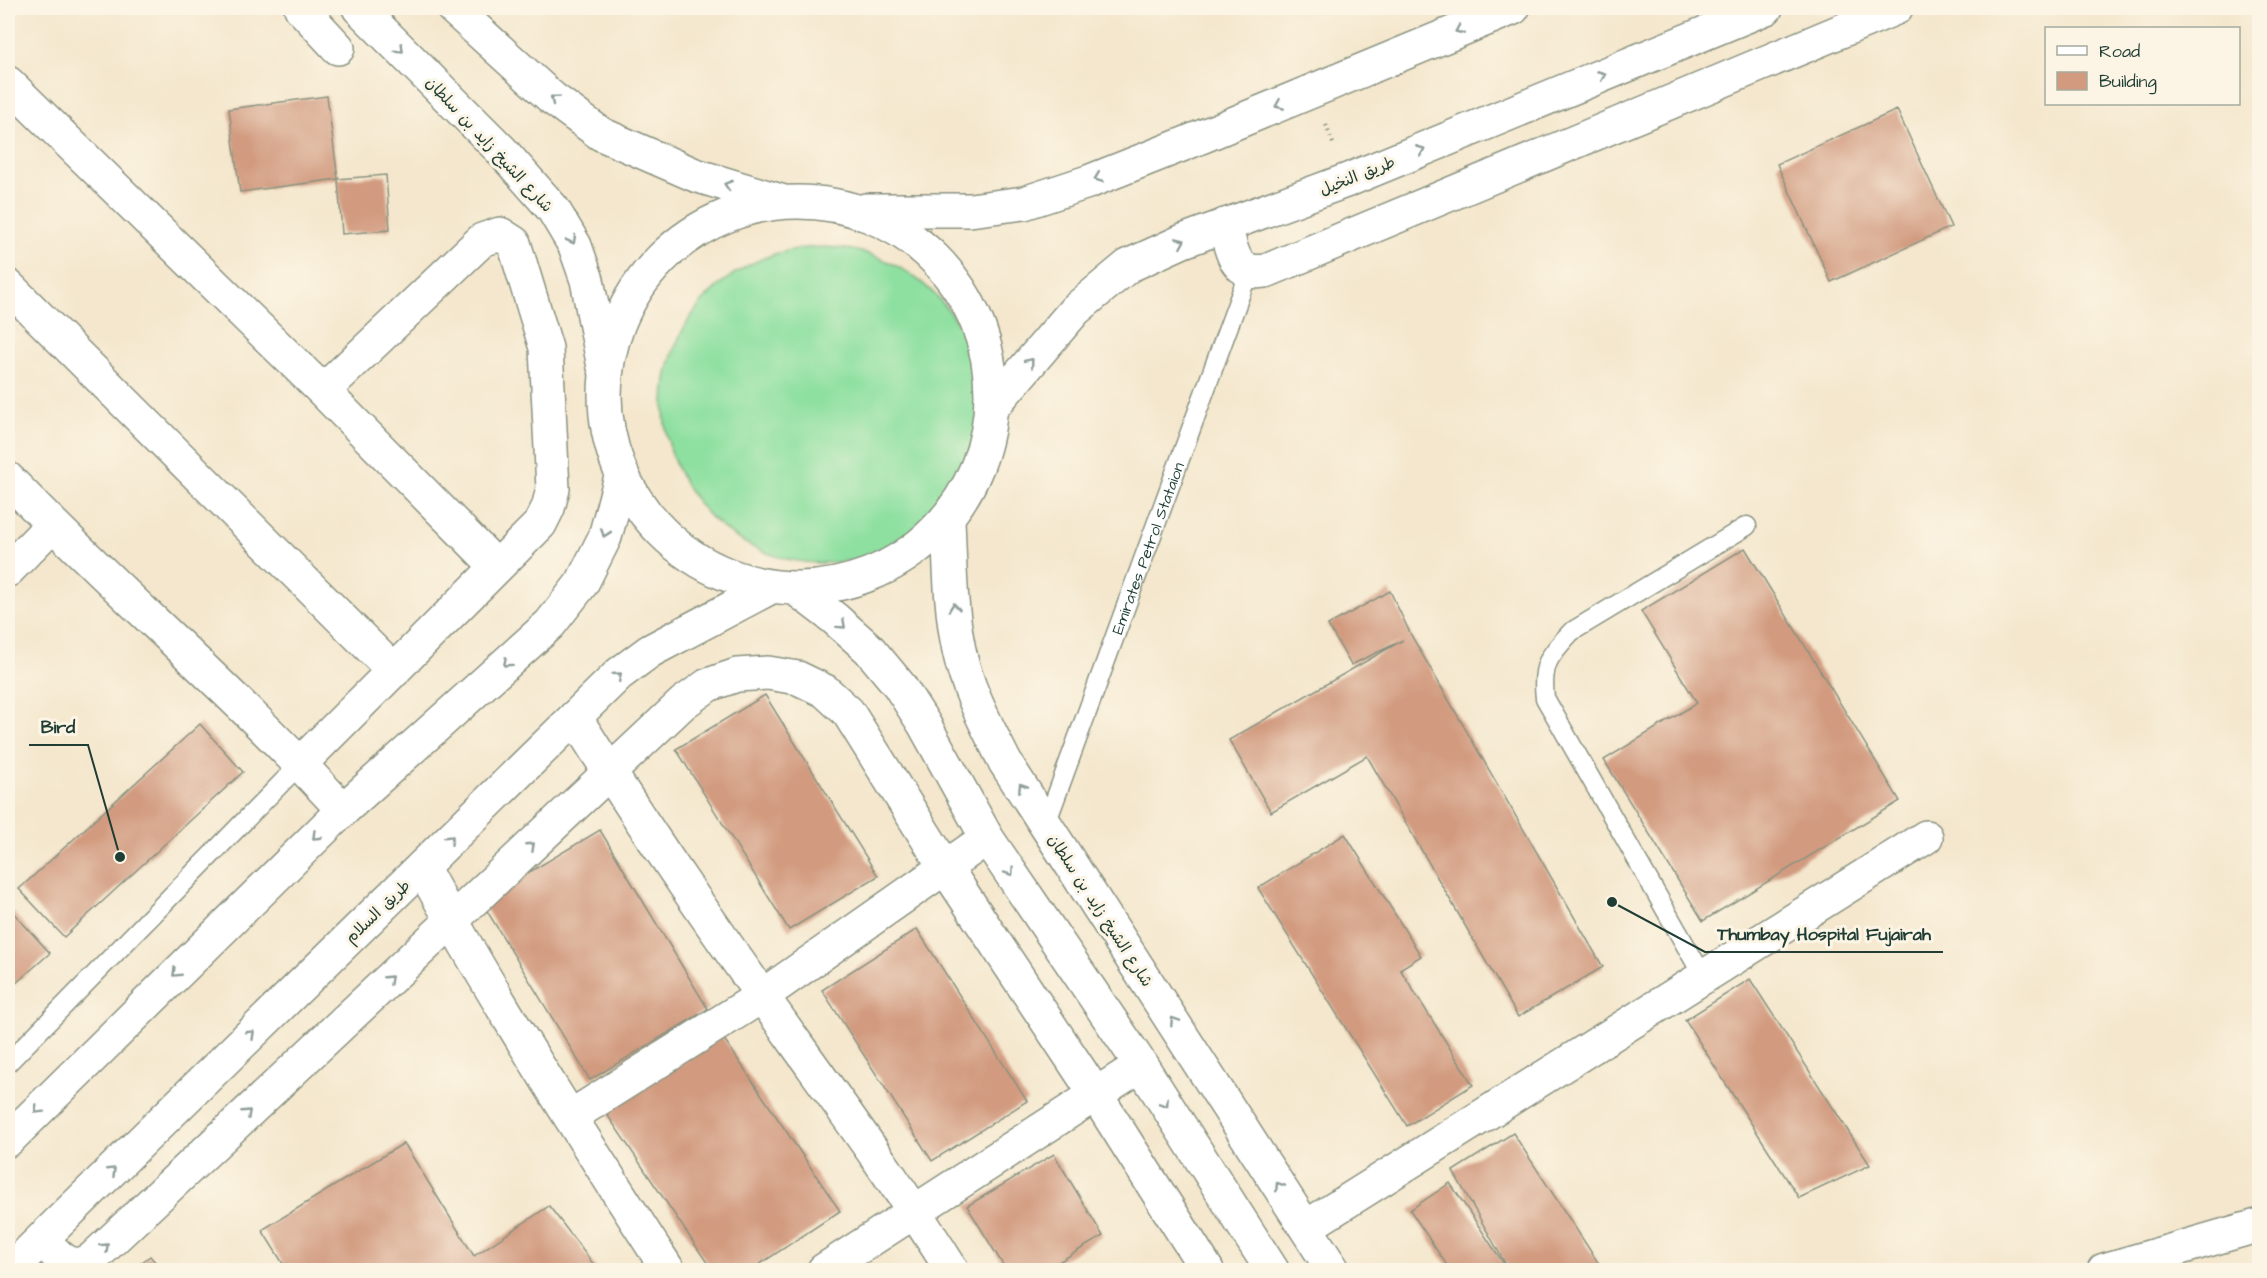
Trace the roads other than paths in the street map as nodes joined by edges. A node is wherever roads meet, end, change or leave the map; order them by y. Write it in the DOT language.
graph roads {
  1 [pos="301,8"];
  2 [pos="359,8"];
  3 [pos="453,8"];
  4 [pos="1513,8"];
  5 [pos="1766,8"];
  6 [pos="1896,8"];
  7 [pos="338,48"];
  8 [pos="8,83"];
  9 [pos="784,202"];
  10 [pos="857,210"];
  11 [pos="1225,225"];
  12 [pos="1249,271"];
  13 [pos="8,286"];
  14 [pos="605,370"];
  15 [pos="323,391"];
  16 [pos="992,406"];
  17 [pos="621,477"];
  18 [pos="8,479"];
  19 [pos="948,520"];
  20 [pos="52,525"];
  21 [pos="1747,526"];
  22 [pos="497,567"];
  23 [pos="8,570"];
  24 [pos="783,588"];
  25 [pos="394,671"];
  26 [pos="575,717"];
  27 [pos="300,764"];
  28 [pos="609,772"];
  29 [pos="343,810"];
  30 [pos="1046,824"];
  31 [pos="1926,837"];
  32 [pos="987,838"];
  33 [pos="422,867"];
  34 [pos="945,867"];
  35 [pos="451,921"];
  36 [pos="1703,976"];
  37 [pos="762,996"];
  38 [pos="8,1063"];
  39 [pos="1141,1065"];
  40 [pos="1096,1095"];
  41 [pos="570,1117"];
  42 [pos="8,1140"];
  43 [pos="916,1212"];
  44 [pos="2259,1224"];
  45 [pos="1306,1227"];
  46 [pos="42,1240"];
  47 [pos="10,1270"];
  48 [pos="668,1270"];
  49 [pos="824,1270"];
  50 [pos="952,1270"];
  51 [pos="1207,1270"];
  52 [pos="1272,1270"];
  53 [pos="1333,1270"];
  54 [pos="2104,1270"];
  1 -- 7 [label="street"];
  2 -- 14 [label="street, شارع الشيخ زايد بن سلطان, one-way"];
  9 -- 3 [label="street, one-way"];
  4 -- 10 [label="street, one-way"];
  11 -- 5 [label="street, طريق النخيل, one-way"];
  6 -- 12 [label="street"];
  8 -- 15 [label="street"];
  9 -- 10 [label="street"];
  9 -- 14 [label="street"];
  10 -- 16 [label="street"];
  11 -- 12 [label="street"];
  16 -- 11 [label="street, طريق النخيل, one-way"];
  12 -- 30 [label="lane, Emirates Petrol Stataion"];
  13 -- 25 [label="street"];
  14 -- 17 [label="street"];
  15 -- 22 [label="street"];
  15 -- 22 [label="street"];
  16 -- 19 [label="street"];
  17 -- 24 [label="street"];
  17 -- 29 [label="street, one-way"];
  18 -- 20 [label="street"];
  19 -- 24 [label="street"];
  30 -- 19 [label="street, شارع الشيخ زايد بن سلطان, one-way"];
  20 -- 23 [label="street"];
  20 -- 27 [label="street"];
  21 -- 36 [label="lane"];
  22 -- 25 [label="street"];
  26 -- 24 [label="street, طريق السلام, one-way"];
  24 -- 32 [label="street, one-way"];
  25 -- 27 [label="street"];
  26 -- 28 [label="street"];
  33 -- 26 [label="street, طريق السلام, one-way"];
  27 -- 29 [label="street"];
  27 -- 38 [label="lane"];
  28 -- 34 [label="street"];
  35 -- 28 [label="street, one-way"];
  28 -- 37 [label="street"];
  29 -- 42 [label="street, one-way"];
  45 -- 30 [label="street, شارع الشيخ زايد بن سلطان, one-way"];
  31 -- 36 [label="street"];
  32 -- 34 [label="street"];
  32 -- 39 [label="street, one-way"];
  33 -- 35 [label="street"];
  46 -- 33 [label="street, طريق السلام, one-way"];
  34 -- 37 [label="street"];
  34 -- 40 [label="street"];
  35 -- 41 [label="street"];
  46 -- 35 [label="street, one-way"];
  36 -- 45 [label="street"];
  37 -- 41 [label="street"];
  37 -- 43 [label="street"];
  39 -- 40 [label="street"];
  39 -- 52 [label="street, one-way"];
  40 -- 43 [label="street"];
  40 -- 51 [label="street"];
  41 -- 48 [label="street"];
  43 -- 49 [label="street"];
  43 -- 50 [label="street"];
  44 -- 54 [label="street"];
  45 -- 53 [label="street, شارع الشيخ زايد بن سلطان"];
  46 -- 47 [label="street, طريق السلام"];
}
